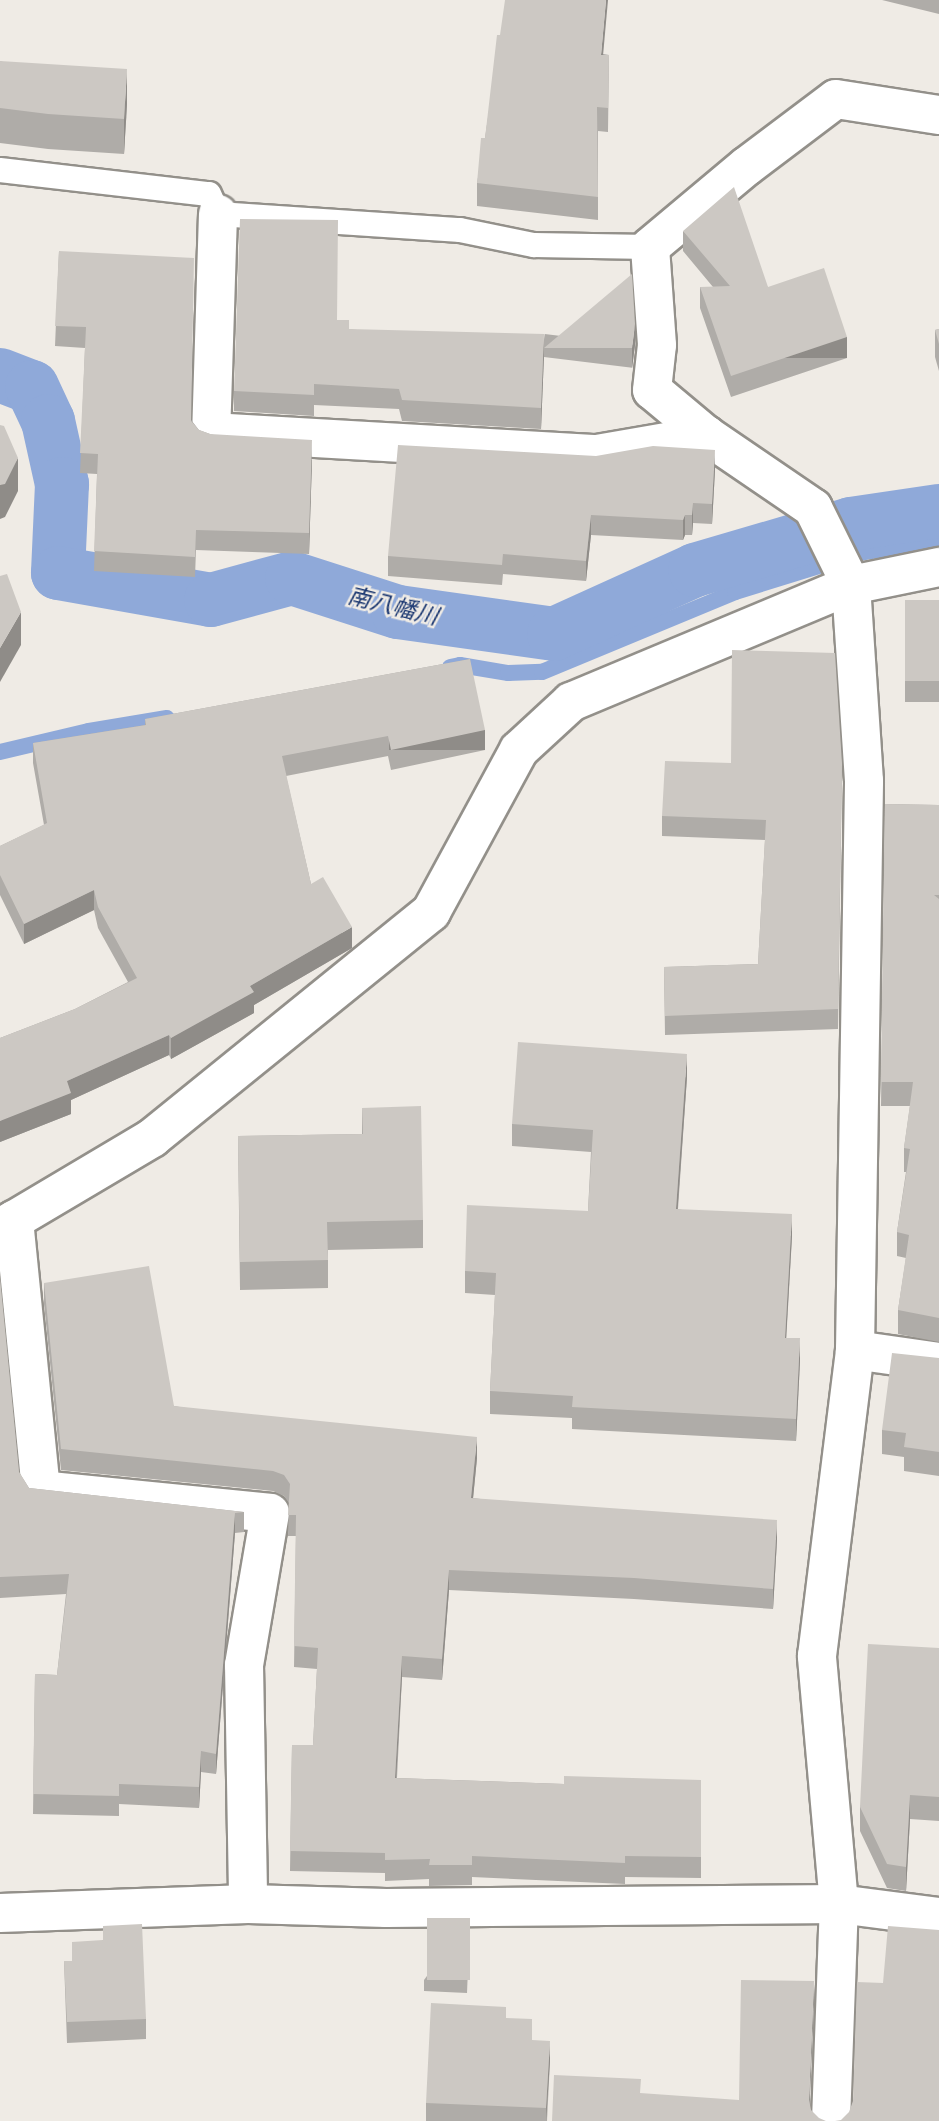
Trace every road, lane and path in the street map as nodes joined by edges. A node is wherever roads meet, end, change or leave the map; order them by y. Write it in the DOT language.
graph roads {
  1 [pos="939,115"];
  2 [pos="0,170"];
  3 [pos="218,214"];
  4 [pos="650,247"];
  5 [pos="706,435"];
  6 [pos="939,567"];
  7 [pos="848,578"];
  8 [pos="7,1224"];
  9 [pos="855,1350"];
  10 [pos="939,1362"];
  11 [pos="248,1904"];
  12 [pos="839,1904"];
  13 [pos="0,1913"];
  14 [pos="939,1917"];
  15 [pos="831,2121"];
  1 -- 4 [label="street"];
  2 -- 3 [label="lane"];
  3 -- 4 [label="lane"];
  3 -- 5 [label="street"];
  4 -- 5 [label="street"];
  5 -- 7 [label="street"];
  6 -- 7 [label="street"];
  7 -- 8 [label="street"];
  7 -- 9 [label="street"];
  8 -- 11 [label="street"];
  9 -- 10 [label="street"];
  9 -- 12 [label="street"];
  11 -- 12 [label="street"];
  11 -- 13 [label="street"];
  12 -- 14 [label="street"];
  12 -- 15 [label="street"];
}
